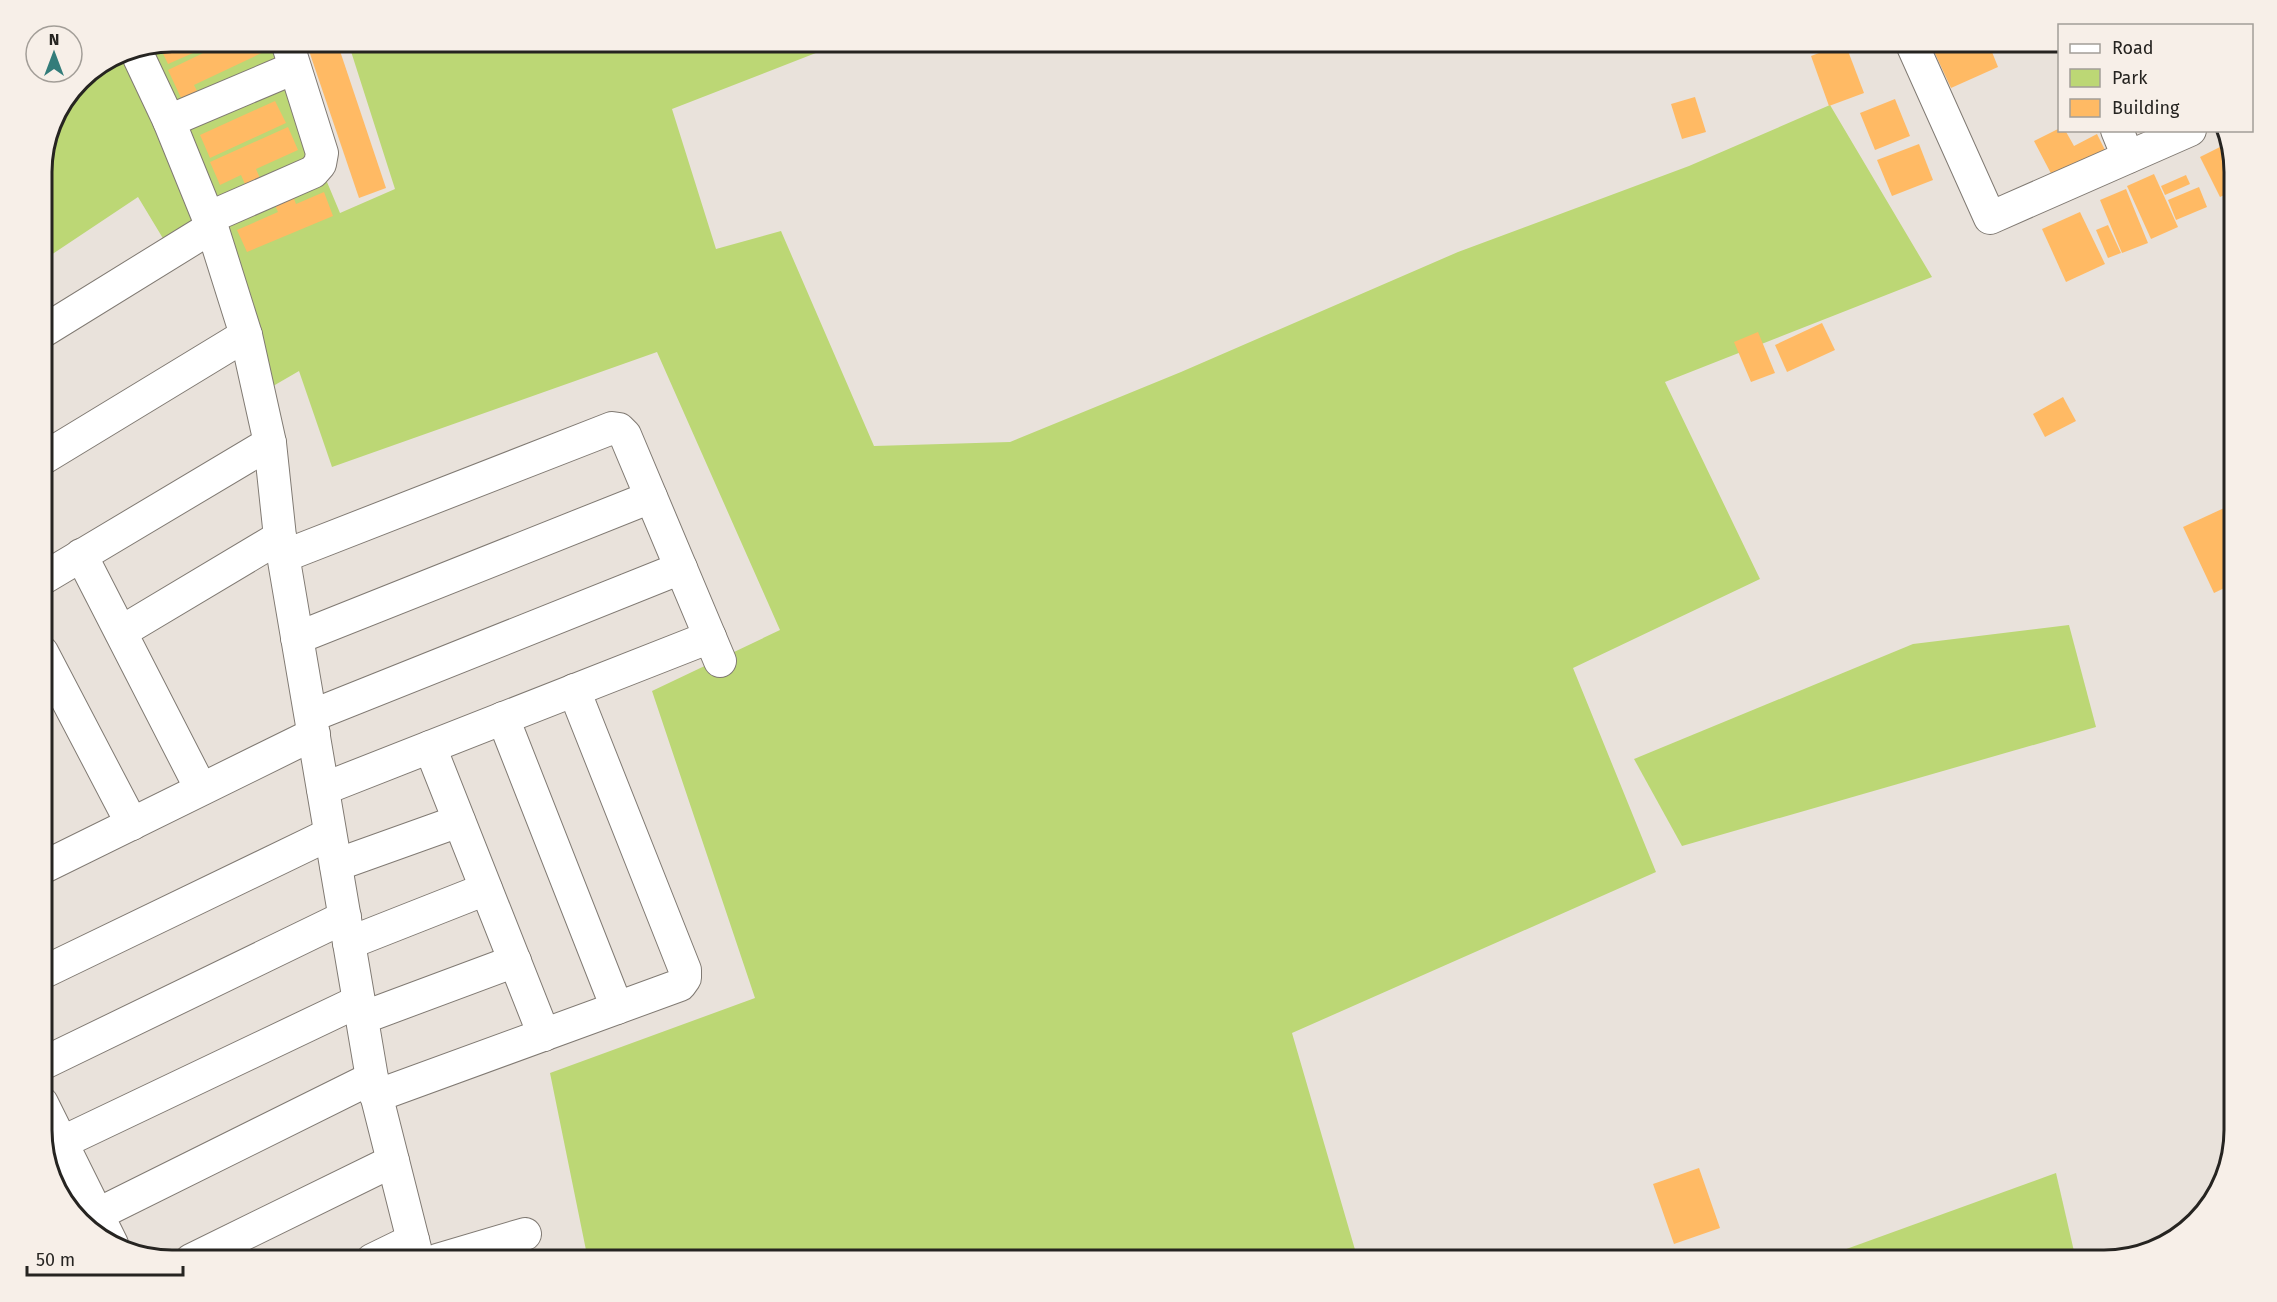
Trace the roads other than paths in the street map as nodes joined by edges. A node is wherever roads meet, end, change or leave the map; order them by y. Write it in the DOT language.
graph roads {
  1 [pos="1915,52"];
  2 [pos="290,55"];
  3 [pos="139,58"];
  4 [pos="169,121"];
  5 [pos="2180,132"];
  6 [pos="2123,144"];
  7 [pos="210,223"];
  8 [pos="53,325"];
  9 [pos="246,335"];
  10 [pos="270,443"];
  11 [pos="53,452"];
  12 [pos="651,497"];
  13 [pos="282,546"];
  14 [pos="81,555"];
  15 [pos="681,568"];
  16 [pos="53,572"];
  17 [pos="121,632"];
  18 [pos="297,638"];
  19 [pos="53,673"];
  20 [pos="574,690"];
  21 [pos="503,718"];
  22 [pos="312,725"];
  23 [pos="430,747"];
  24 [pos="201,789"];
  25 [pos="323,789"];
  26 [pos="459,820"];
  27 [pos="132,824"];
  28 [pos="330,834"];
  29 [pos="53,858"];
  30 [pos="336,866"];
  31 [pos="486,889"];
  32 [pos="347,930"];
  33 [pos="514,961"];
  34 [pos="53,969"];
  35 [pos="617,1008"];
  36 [pos="360,1010"];
  37 [pos="544,1035"];
  38 [pos="53,1059"];
  39 [pos="374,1087"];
  40 [pos="54,1147"];
  41 [pos="393,1161"];
  42 [pos="89,1215"];
  43 [pos="90,1217"];
  44 [pos="525,1234"];
  45 [pos="211,1250"];
  46 [pos="416,1250"];
  47 [pos="471,1250"];
  1 -- 6 [label="street"];
  2 -- 4 [label="street"];
  2 -- 7 [label="street"];
  3 -- 4 [label="street"];
  4 -- 7 [label="street"];
  5 -- 6 [label="street"];
  7 -- 8 [label="street"];
  7 -- 9 [label="street"];
  9 -- 10 [label="street"];
  9 -- 11 [label="street"];
  10 -- 13 [label="street"];
  10 -- 14 [label="street"];
  12 -- 13 [label="street"];
  12 -- 15 [label="street"];
  12 -- 18 [label="street"];
  13 -- 17 [label="street"];
  13 -- 18 [label="street"];
  14 -- 16 [label="street"];
  14 -- 17 [label="street"];
  15 -- 20 [label="street"];
  15 -- 22 [label="street"];
  17 -- 24 [label="street"];
  18 -- 22 [label="street"];
  19 -- 27 [label="street"];
  20 -- 21 [label="street"];
  20 -- 35 [label="street"];
  21 -- 23 [label="street"];
  21 -- 35 [label="street"];
  22 -- 24 [label="street"];
  22 -- 25 [label="street"];
  23 -- 25 [label="street"];
  23 -- 26 [label="street"];
  24 -- 27 [label="street"];
  25 -- 28 [label="street"];
  26 -- 30 [label="street"];
  26 -- 31 [label="street"];
  27 -- 29 [label="street"];
  28 -- 30 [label="street"];
  28 -- 34 [label="street"];
  30 -- 32 [label="street"];
  31 -- 32 [label="street"];
  31 -- 33 [label="street"];
  32 -- 36 [label="street"];
  32 -- 38 [label="street"];
  33 -- 36 [label="street"];
  33 -- 37 [label="street"];
  35 -- 37 [label="street"];
  36 -- 39 [label="street"];
  36 -- 40 [label="street"];
  37 -- 39 [label="street"];
  39 -- 41 [label="street"];
  39 -- 43 [label="street"];
  40 -- 42 [label="street"];
  41 -- 45 [label="street"];
  41 -- 46 [label="street"];
  44 -- 47 [label="street"];
}
